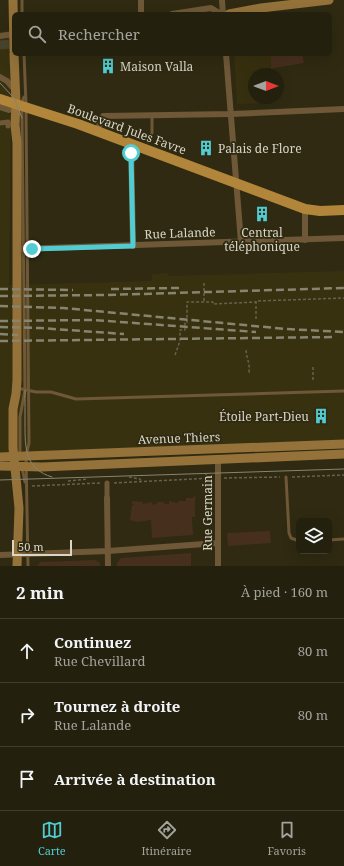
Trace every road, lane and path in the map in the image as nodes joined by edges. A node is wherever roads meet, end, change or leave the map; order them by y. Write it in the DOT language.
graph roads {
  1 [pos="13,0"];
  2 [pos="22,0"];
  3 [pos="140,0"];
  4 [pos="222,0"];
  5 [pos="329,0"];
  6 [pos="261,4"];
  7 [pos="13,12"];
  8 [pos="22,12"];
  9 [pos="141,12"];
  10 [pos="185,12"];
  11 [pos="218,12"];
  12 [pos="222,12"];
  13 [pos="235,12"];
  14 [pos="12,34"];
  15 [pos="0,36"];
  16 [pos="14,56"];
  17 [pos="24,56"];
  18 [pos="226,56"];
  19 [pos="0,77"];
  20 [pos="20,93"];
  21 [pos="0,99"];
  22 [pos="0,106"];
  23 [pos="23,107"];
  24 [pos="344,109"];
  25 [pos="152,114"];
  26 [pos="231,114"];
  27 [pos="0,123"];
  28 [pos="8,126"];
  29 [pos="97,131"];
  30 [pos="131,144"];
  31 [pos="147,145"];
  32 [pos="236,183"];
  33 [pos="306,209"];
  34 [pos="344,210"];
  35 [pos="344,238"];
  36 [pos="306,240"];
  37 [pos="241,242"];
  38 [pos="133,246"];
  39 [pos="23,249"];
  40 [pos="204,283"];
  41 [pos="344,298"];
  42 [pos="204,302"];
  43 [pos="256,302"];
  44 [pos="256,319"];
  45 [pos="247,351"];
  46 [pos="175,355"];
  47 [pos="314,366"];
  48 [pos="249,373"];
  49 [pos="313,380"];
  50 [pos="24,390"];
  51 [pos="344,391"];
  52 [pos="344,444"];
  53 [pos="344,454"];
  54 [pos="0,457"];
  55 [pos="20,457"];
  56 [pos="218,460"];
  57 [pos="0,466"];
  58 [pos="21,467"];
  59 [pos="206,474"];
  60 [pos="344,475"];
  61 [pos="129,477"];
  62 [pos="206,477"];
  63 [pos="286,477"];
  64 [pos="218,478"];
  65 [pos="88,479"];
  66 [pos="68,481"];
  67 [pos="141,481"];
  68 [pos="107,483"];
  69 [pos="34,486"];
  70 [pos="107,498"];
  71 [pos="344,539"];
  72 [pos="296,540"];
  73 [pos="332,540"];
  74 [pos="218,543"];
  75 [pos="108,551"];
  76 [pos="27,554"];
  77 [pos="0,555"];
  78 [pos="17,555"];
  79 [pos="18,566"];
  80 [pos="28,566"];
  81 [pos="108,566"];
  82 [pos="218,566"];
  1 -- 7 [label="main road"];
  2 -- 8 [label="lane"];
  3 -- 9 [label="street"];
  4 -- 12 [label="street"];
  5 -- 6 [label="main road"];
  6 -- 13 [label="main road"];
  10 -- 11 [label="street"];
  14 -- 15 [label="street"];
  16 -- 20 [label="main road"];
  17 -- 20 [label="lane"];
  18 -- 26 [label="street"];
  19 -- 20 [label="street"];
  20 -- 23 [label="main road"];
  21 -- 23 [label="main road, Boulevard Jules Favre"];
  22 -- 23 [label="street"];
  23 -- 29 [label="main road, Boulevard Jules Favre"];
  23 -- 39 [label="lane"];
  23 -- 39 [label="main road"];
  24 -- 26 [label="street"];
  25 -- 26 [label="street"];
  25 -- 29 [label="street"];
  25 -- 31 [label="lane"];
  26 -- 32 [label="street"];
  27 -- 28 [label="street"];
  29 -- 30 [label="main road, Boulevard Jules Favre"];
  30 -- 31 [label="main road, Boulevard Jules Favre"];
  30 -- 38 [label="street"];
  31 -- 32 [label="main road, Boulevard Jules Favre"];
  32 -- 33 [label="main road, Boulevard Jules Favre"];
  32 -- 37 [label="street"];
  33 -- 34 [label="main road, Boulevard Jules Favre"];
  33 -- 36 [label="street"];
  35 -- 36 [label="street, Rue Lalande"];
  36 -- 37 [label="street, Rue Lalande"];
  37 -- 38 [label="street, Rue Lalande"];
  38 -- 39 [label="street, Rue Lalande"];
  39 -- 50 [label="main road"];
  40 -- 42 [label="path"];
  41 -- 43 [label="path"];
  42 -- 43 [label="path"];
  42 -- 46 [label="path"];
  43 -- 44 [label="path"];
  45 -- 48 [label="path"];
  47 -- 49 [label="path"];
  50 -- 51 [label="lane"];
  50 -- 55 [label="main road"];
  50 -- 55 [label="lane"];
  52 -- 55 [label="main road, Avenue Thiers"];
  53 -- 56 [label="main road, Avenue Thiers"];
  54 -- 55 [label="main road, Avenue Thiers"];
  55 -- 58 [label="main road"];
  56 -- 58 [label="main road, Avenue Thiers"];
  56 -- 64 [label="street, Rue Germain"];
  57 -- 58 [label="main road, Avenue Thiers"];
  58 -- 76 [label="lane"];
  58 -- 78 [label="main road"];
  59 -- 62 [label="path"];
  60 -- 63 [label="path"];
  61 -- 67 [label="path"];
  63 -- 64 [label="path"];
  63 -- 72 [label="lane"];
  64 -- 67 [label="path"];
  64 -- 74 [label="street, Rue Germain"];
  65 -- 66 [label="path"];
  67 -- 68 [label="path"];
  68 -- 69 [label="path"];
  68 -- 70 [label="street"];
  70 -- 75 [label="street"];
  71 -- 73 [label="lane"];
  74 -- 75 [label="street"];
  74 -- 82 [label="street, Rue Germain"];
  75 -- 76 [label="street"];
  75 -- 81 [label="street"];
  76 -- 78 [label="street"];
  76 -- 80 [label="lane"];
  77 -- 78 [label="street"];
  78 -- 79 [label="main road"];
}
